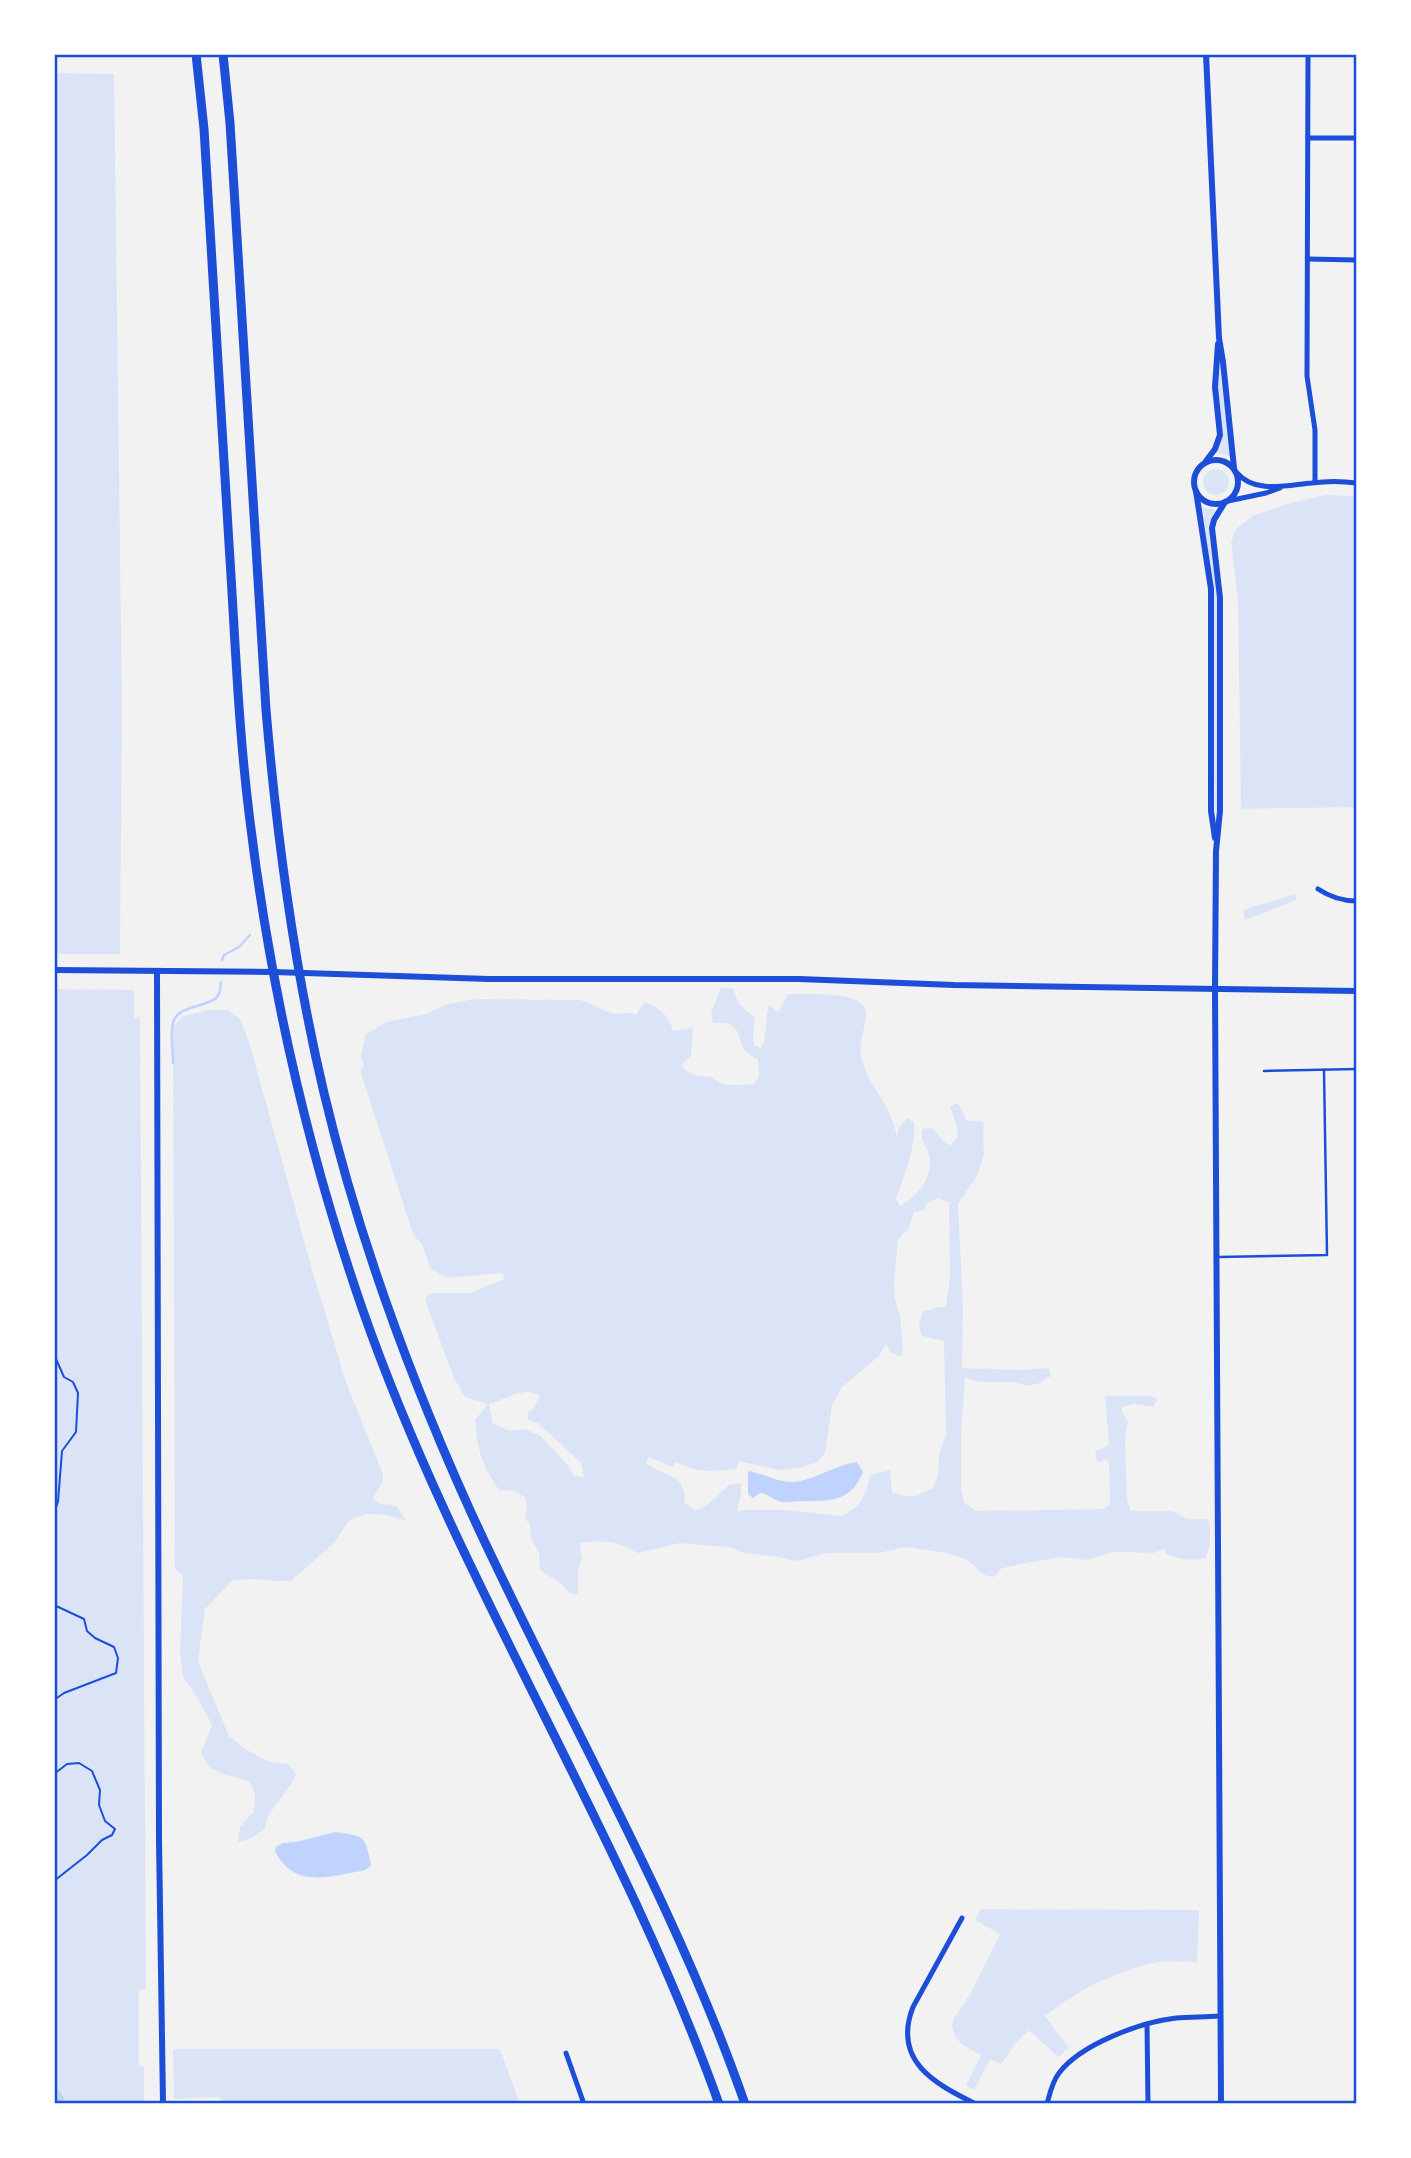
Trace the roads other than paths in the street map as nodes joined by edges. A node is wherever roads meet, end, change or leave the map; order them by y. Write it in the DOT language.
graph roads {
  1 [pos="196,54"];
  2 [pos="223,54"];
  3 [pos="1206,54"];
  4 [pos="1308,54"];
  5 [pos="1308,138"];
  6 [pos="1357,138"];
  7 [pos="1308,260"];
  8 [pos="1357,260"];
  9 [pos="1219,338"];
  10 [pos="1203,464"];
  11 [pos="1235,470"];
  12 [pos="1315,482"];
  13 [pos="1357,483"];
  14 [pos="1283,486"];
  15 [pos="1196,491"];
  16 [pos="1226,501"];
  17 [pos="1216,851"];
  18 [pos="1318,888"];
  19 [pos="1357,901"];
  20 [pos="54,970"];
  21 [pos="157,971"];
  22 [pos="274,972"];
  23 [pos="299,973"];
  24 [pos="1215,989"];
  25 [pos="1357,991"];
  26 [pos="1357,1069"];
  27 [pos="1264,1070"];
  28 [pos="1324,1070"];
  29 [pos="1217,1257"];
  30 [pos="962,1919"];
  31 [pos="1220,2016"];
  32 [pos="1147,2024"];
  33 [pos="566,2053"];
  34 [pos="163,2104"];
  35 [pos="584,2104"];
  36 [pos="719,2104"];
  37 [pos="746,2104"];
  38 [pos="976,2104"];
  39 [pos="1048,2104"];
  40 [pos="1148,2104"];
  41 [pos="1221,2104"];
  1 -- 22 [label="highway"];
  2 -- 23 [label="highway"];
  3 -- 9 [label="street"];
  4 -- 5 [label="street"];
  5 -- 6 [label="street"];
  5 -- 7 [label="street"];
  7 -- 8 [label="street"];
  7 -- 12 [label="street"];
  9 -- 10 [label="street"];
  9 -- 11 [label="street"];
  10 -- 11 [label="street"];
  10 -- 15 [label="street"];
  11 -- 14 [label="street"];
  11 -- 16 [label="street"];
  12 -- 13 [label="street"];
  12 -- 14 [label="street"];
  14 -- 16 [label="street"];
  15 -- 16 [label="street"];
  15 -- 17 [label="street"];
  16 -- 17 [label="street"];
  17 -- 24 [label="street"];
  18 -- 19 [label="street"];
  20 -- 21 [label="street"];
  21 -- 22 [label="street"];
  21 -- 34 [label="street"];
  22 -- 23 [label="street"];
  22 -- 36 [label="highway"];
  23 -- 24 [label="street"];
  23 -- 37 [label="highway"];
  24 -- 25 [label="street"];
  24 -- 29 [label="street"];
  26 -- 28 [label="lane"];
  27 -- 28 [label="lane"];
  28 -- 29 [label="lane"];
  29 -- 31 [label="street"];
  30 -- 38 [label="street"];
  31 -- 32 [label="street"];
  31 -- 41 [label="street"];
  32 -- 39 [label="street"];
  32 -- 40 [label="street"];
  33 -- 35 [label="street"];
}
